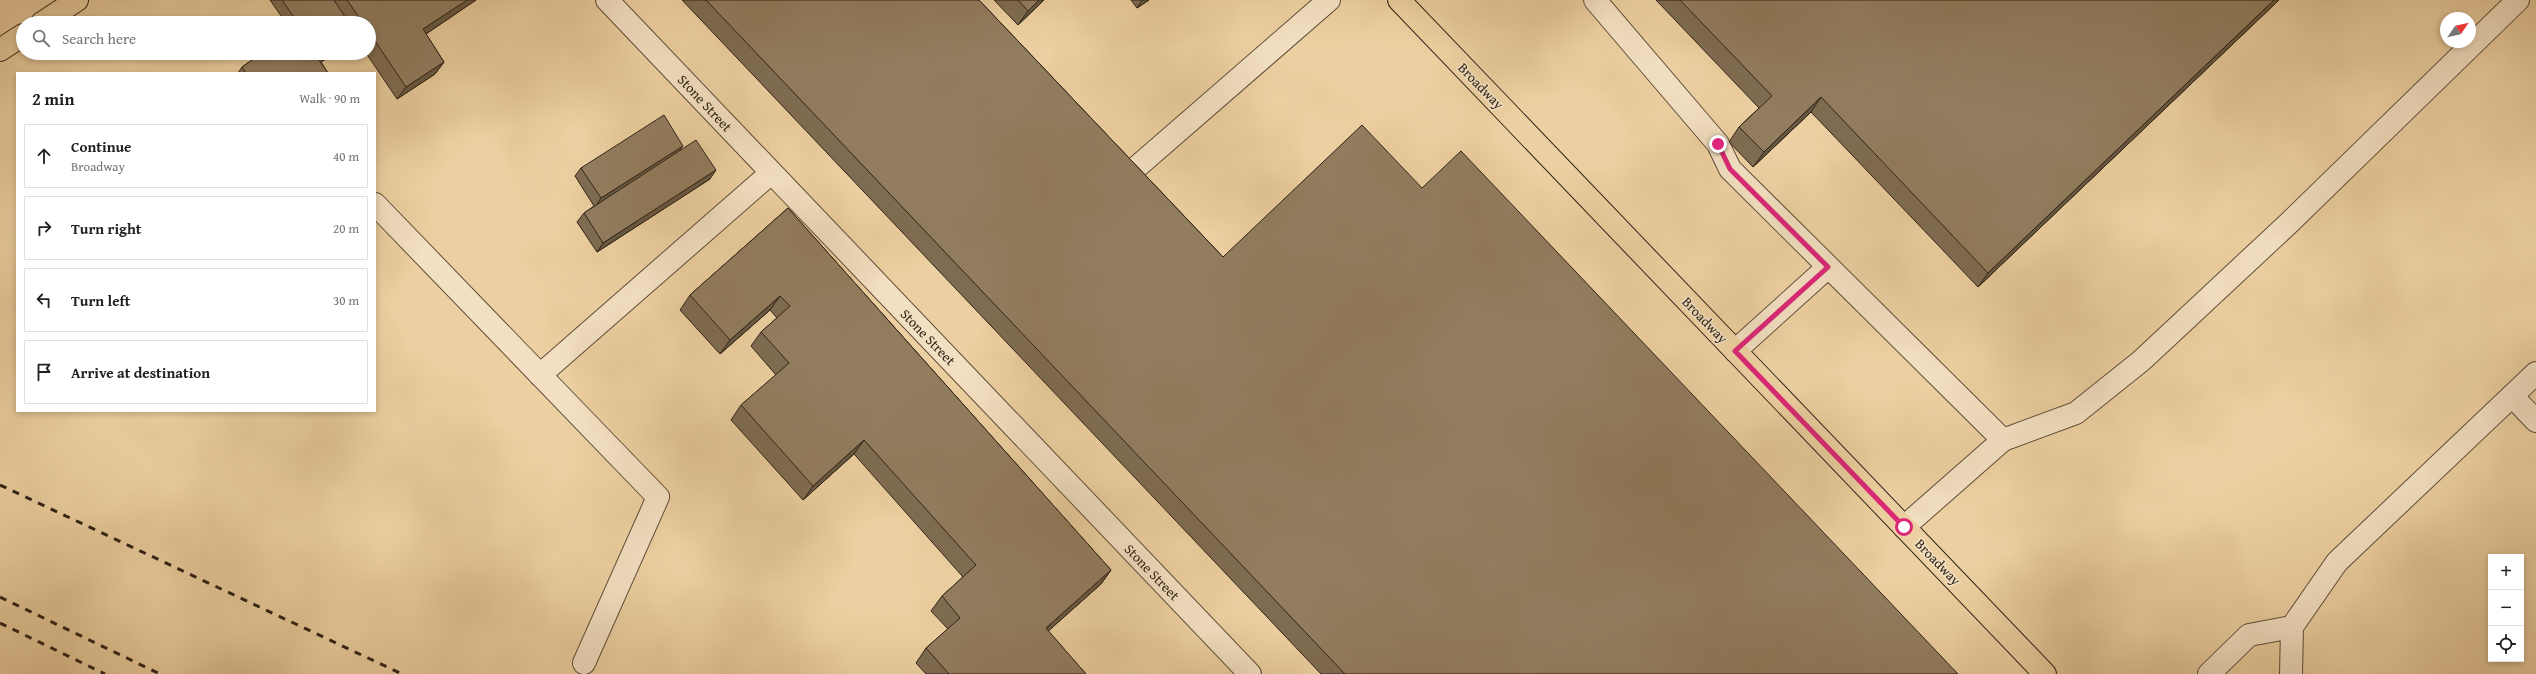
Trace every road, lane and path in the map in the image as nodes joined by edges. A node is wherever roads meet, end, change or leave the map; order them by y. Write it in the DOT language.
graph roads {
  1 [pos="77,0"];
  2 [pos="607,0"];
  3 [pos="1329,0"];
  4 [pos="1399,0"];
  5 [pos="1595,0"];
  6 [pos="2518,0"];
  7 [pos="53,16"];
  8 [pos="16,40"];
  9 [pos="0,50"];
  10 [pos="1138,166"];
  11 [pos="771,173"];
  12 [pos="376,205"];
  13 [pos="1828,267"];
  14 [pos="1735,351"];
  15 [pos="2536,373"];
  16 [pos="540,375"];
  17 [pos="2512,396"];
  18 [pos="2536,421"];
  19 [pos="2003,440"];
  20 [pos="1904,527"];
  21 [pos="2292,627"];
  22 [pos="584,663"];
  23 [pos="1250,674"];
  24 [pos="2045,674"];
  25 [pos="2210,674"];
  26 [pos="2291,674"];
  1 -- 7 [label="main road"];
  2 -- 11 [label="street, Stone Street"];
  3 -- 10 [label="street"];
  4 -- 14 [label="main road, Broadway"];
  5 -- 13 [label="street"];
  6 -- 19 [label="street"];
  8 -- 9 [label="main road"];
  11 -- 16 [label="street"];
  11 -- 23 [label="street, Stone Street"];
  12 -- 16 [label="street"];
  13 -- 14 [label="street"];
  13 -- 19 [label="street"];
  14 -- 20 [label="main road, Broadway"];
  15 -- 17 [label="street"];
  16 -- 22 [label="street"];
  17 -- 18 [label="street"];
  17 -- 21 [label="street"];
  19 -- 20 [label="street"];
  20 -- 24 [label="main road, Broadway"];
  21 -- 25 [label="street"];
  21 -- 26 [label="street"];
}
